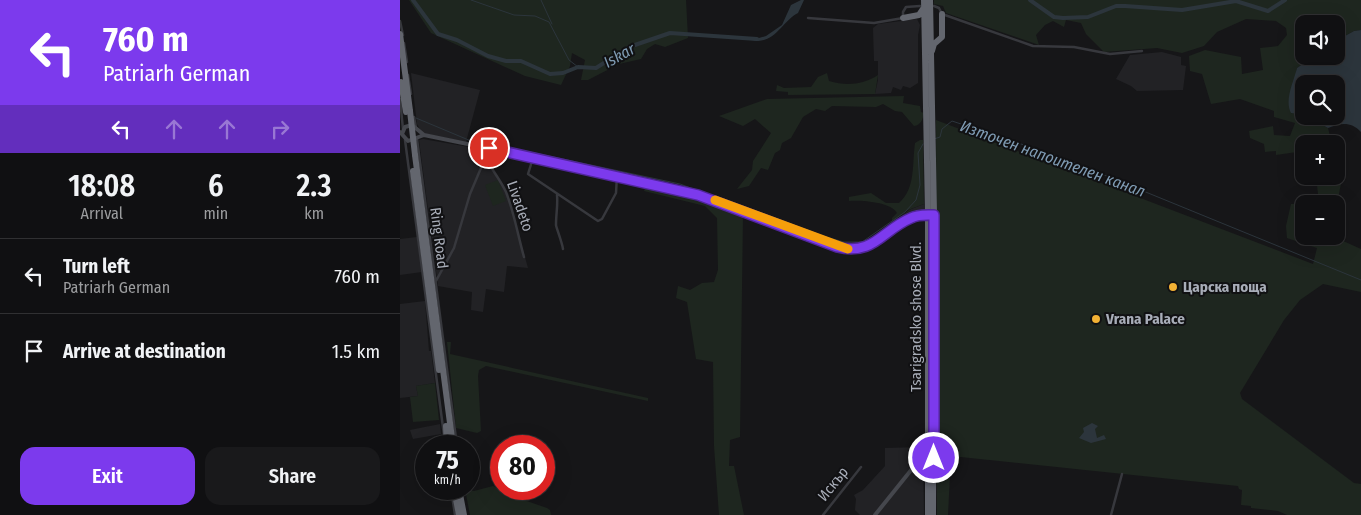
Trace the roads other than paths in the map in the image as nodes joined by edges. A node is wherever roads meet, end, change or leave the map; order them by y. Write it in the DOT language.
graph roads {
  1 [pos="930,0"];
  2 [pos="923,5"];
  3 [pos="934,6"];
  4 [pos="942,14"];
  5 [pos="915,17"];
  6 [pos="808,18"];
  7 [pos="903,18"];
  8 [pos="400,21"];
  9 [pos="927,26"];
  10 [pos="400,34"];
  11 [pos="937,42"];
  12 [pos="1142,51"];
  13 [pos="931,62"];
  14 [pos="400,71"];
  15 [pos="400,99"];
  16 [pos="408,112"];
  17 [pos="417,129"];
  18 [pos="402,131"];
  19 [pos="424,135"];
  20 [pos="930,135"];
  21 [pos="417,138"];
  22 [pos="405,140"];
  23 [pos="489,148"];
  24 [pos="486,158"];
  25 [pos="533,158"];
  26 [pos="483,164"];
  27 [pos="488,165"];
  28 [pos="617,176"];
  29 [pos="557,194"];
  30 [pos="419,201"];
  31 [pos="931,215"];
  32 [pos="418,241"];
  33 [pos="431,245"];
  34 [pos="563,248"];
  35 [pos="420,249"];
  36 [pos="524,257"];
  37 [pos="440,274"];
  38 [pos="434,275"];
  39 [pos="428,282"];
  40 [pos="434,286"];
  41 [pos="448,427"];
  42 [pos="445,435"];
  43 [pos="448,435"];
  44 [pos="451,435"];
  45 [pos="454,435"];
  46 [pos="928,458"];
  47 [pos="861,467"];
  48 [pos="1122,474"];
  49 [pos="454,500"];
  50 [pos="458,500"];
  51 [pos="462,500"];
  52 [pos="455,515"];
  53 [pos="459,515"];
  54 [pos="465,515"];
  55 [pos="823,515"];
  56 [pos="875,515"];
  57 [pos="928,515"];
  58 [pos="933,515"];
  59 [pos="1110,515"];
  1 -- 9 [label="highway, Tsarigradsko shose Blvd."];
  2 -- 5 [label="highway"];
  2 -- 7 [label="street"];
  2 -- 9 [label="highway, Tsarigradsko shose Blvd."];
  3 -- 4 [label="street"];
  4 -- 11 [label="highway"];
  4 -- 12 [label="street"];
  5 -- 7 [label="highway"];
  5 -- 9 [label="highway"];
  6 -- 7 [label="street"];
  8 -- 17 [label="street"];
  9 -- 11 [label="highway"];
  9 -- 13 [label="highway, Tsarigradsko shose Blvd."];
  9 -- 20 [label="highway, Tsarigradsko shose Blvd."];
  10 -- 16 [label="highway, Ring Road"];
  11 -- 13 [label="highway"];
  13 -- 20 [label="highway, Tsarigradsko shose Blvd."];
  14 -- 16 [label="highway, Ring Road"];
  15 -- 18 [label="street"];
  16 -- 30 [label="highway, Ring Road"];
  17 -- 18 [label="street"];
  17 -- 19 [label="street"];
  17 -- 21 [label="street"];
  18 -- 22 [label="street"];
  19 -- 21 [label="street"];
  19 -- 23 [label="street"];
  20 -- 31 [label="highway, Tsarigradsko shose Blvd."];
  21 -- 22 [label="street"];
  21 -- 33 [label="street"];
  22 -- 32 [label="street"];
  23 -- 24 [label="street"];
  23 -- 25 [label="street"];
  24 -- 26 [label="street"];
  24 -- 27 [label="street, Livadeto"];
  25 -- 28 [label="street"];
  25 -- 29 [label="street"];
  26 -- 27 [label="street"];
  26 -- 37 [label="street"];
  27 -- 36 [label="street, Livadeto"];
  28 -- 29 [label="street"];
  28 -- 31 [label="street"];
  29 -- 34 [label="street"];
  30 -- 32 [label="highway"];
  30 -- 33 [label="highway"];
  30 -- 39 [label="highway, Ring Road"];
  30 -- 40 [label="highway, Ring Road"];
  31 -- 46 [label="highway, Tsarigradsko shose Blvd."];
  31 -- 58 [label="highway, Tsarigradsko shose Blvd."];
  32 -- 35 [label="street"];
  33 -- 38 [label="street"];
  33 -- 40 [label="highway"];
  35 -- 39 [label="highway"];
  35 -- 42 [label="street"];
  37 -- 38 [label="street"];
  37 -- 40 [label="street"];
  38 -- 40 [label="street"];
  39 -- 41 [label="highway, Ring Road"];
  40 -- 41 [label="highway, Ring Road"];
  40 -- 45 [label="street"];
  41 -- 43 [label="highway, Ring Road"];
  41 -- 44 [label="highway, Ring Road"];
  46 -- 56 [label="street"];
  46 -- 57 [label="highway, Tsarigradsko shose Blvd."];
  47 -- 55 [label="street, Искър"];
  48 -- 59 [label="street"];
  49 -- 52 [label="street"];
  50 -- 53 [label="highway"];
  50 -- 54 [label="highway"];
  51 -- 54 [label="street"];
}
